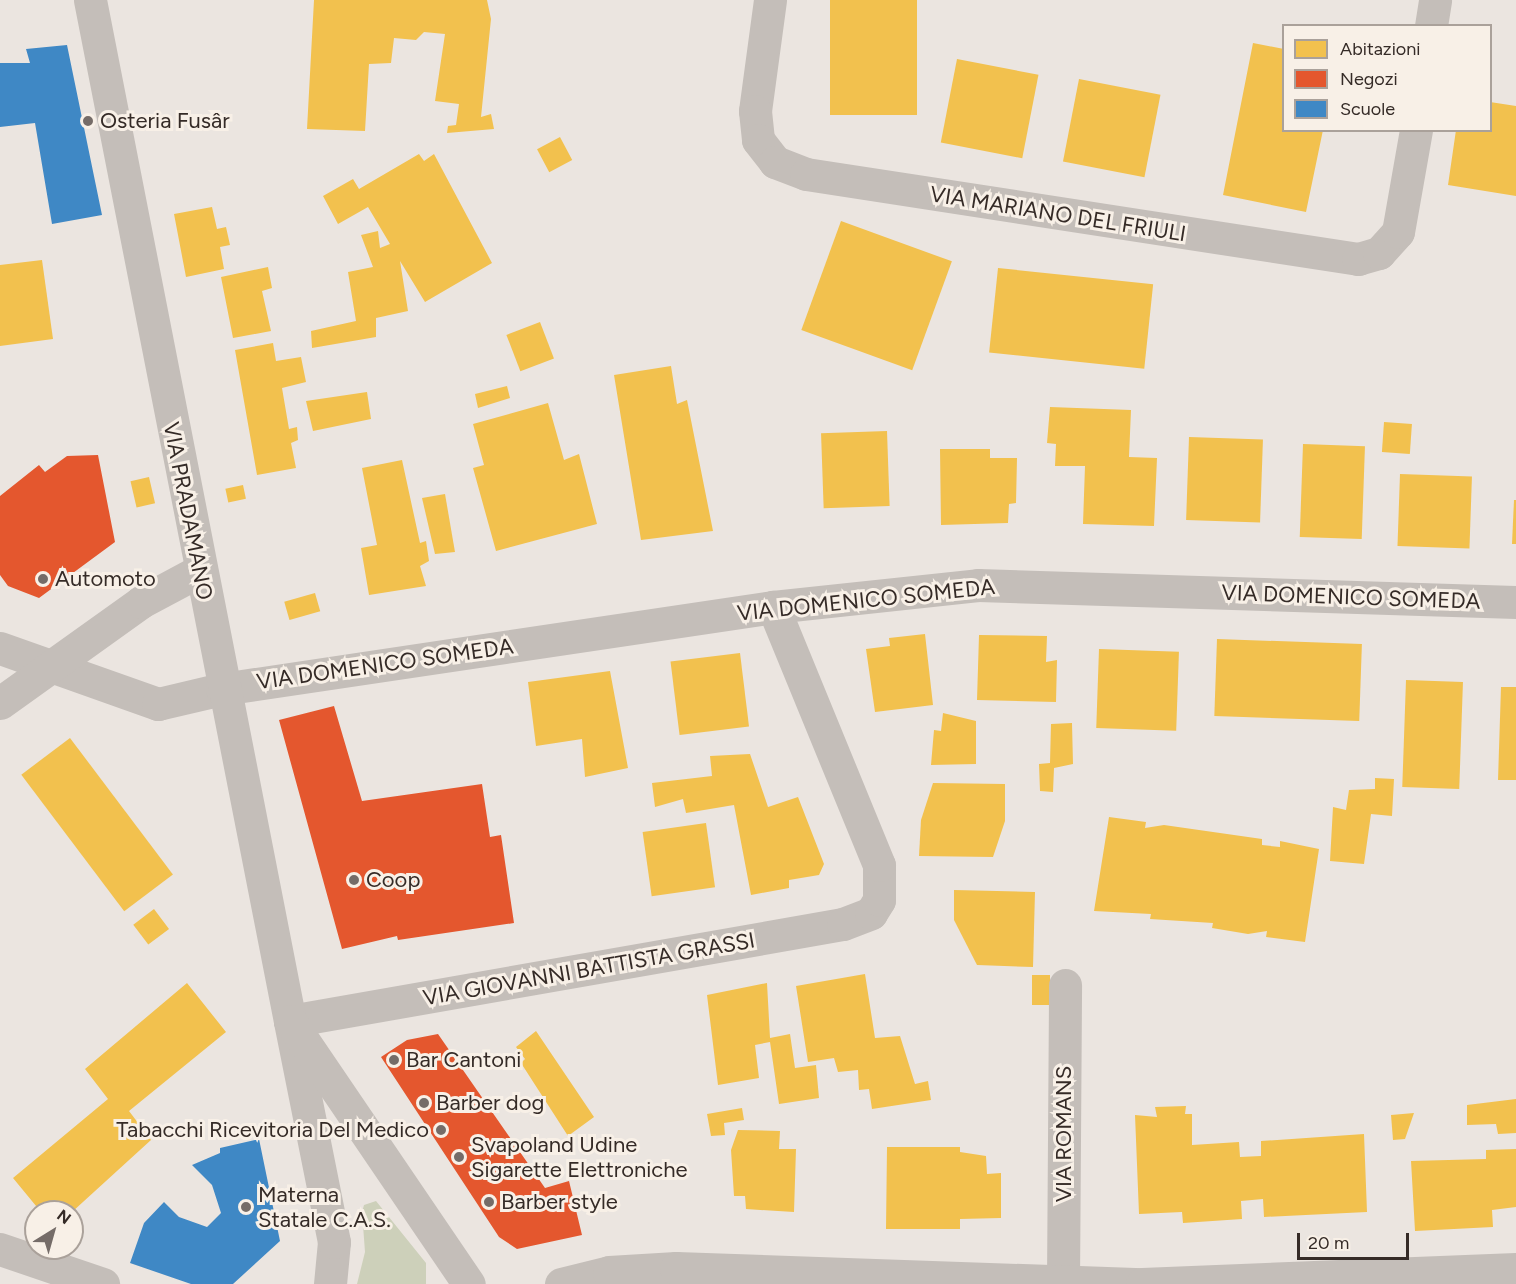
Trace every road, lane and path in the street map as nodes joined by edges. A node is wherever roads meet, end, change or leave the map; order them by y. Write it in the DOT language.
graph roads {
  1 [pos="90,0"];
  2 [pos="770,0"];
  3 [pos="1435,0"];
  4 [pos="1431,24"];
  5 [pos="1416,132"];
  6 [pos="199,571"];
  7 [pos="1516,602"];
  8 [pos="773,607"];
  9 [pos="0,648"];
  10 [pos="50,665"];
  11 [pos="222,688"];
  12 [pos="0,703"];
  13 [pos="1065,986"];
  14 [pos="290,1022"];
  15 [pos="0,1249"];
  16 [pos="1516,1269"];
  17 [pos="1063,1283"];
  18 [pos="103,1284"];
  19 [pos="330,1284"];
  20 [pos="469,1284"];
  21 [pos="561,1284"];
  22 [pos="1142,1284"];
  1 -- 6 [label="street, VIA PRADAMANO"];
  2 -- 5 [label="street, VIA MARIANO DEL FRIULI"];
  3 -- 4 [label="street"];
  6 -- 10 [label="street"];
  6 -- 11 [label="street, VIA PRADAMANO"];
  7 -- 8 [label="street, VIA DOMENICO SOMEDA"];
  8 -- 11 [label="street, VIA DOMENICO SOMEDA"];
  8 -- 14 [label="street, VIA GIOVANNI BATTISTA GRASSI"];
  9 -- 10 [label="street, VIA DOMENICO SOMEDA"];
  10 -- 11 [label="street, VIA DOMENICO SOMEDA"];
  10 -- 12 [label="street"];
  11 -- 14 [label="street, VIA PRADAMANO"];
  13 -- 17 [label="street, VIA ROMANS"];
  14 -- 19 [label="street, VIA PRADAMANO"];
  14 -- 20 [label="street"];
  15 -- 18 [label="street"];
  16 -- 22 [label="street"];
  17 -- 21 [label="street"];
  17 -- 22 [label="street"];
}
